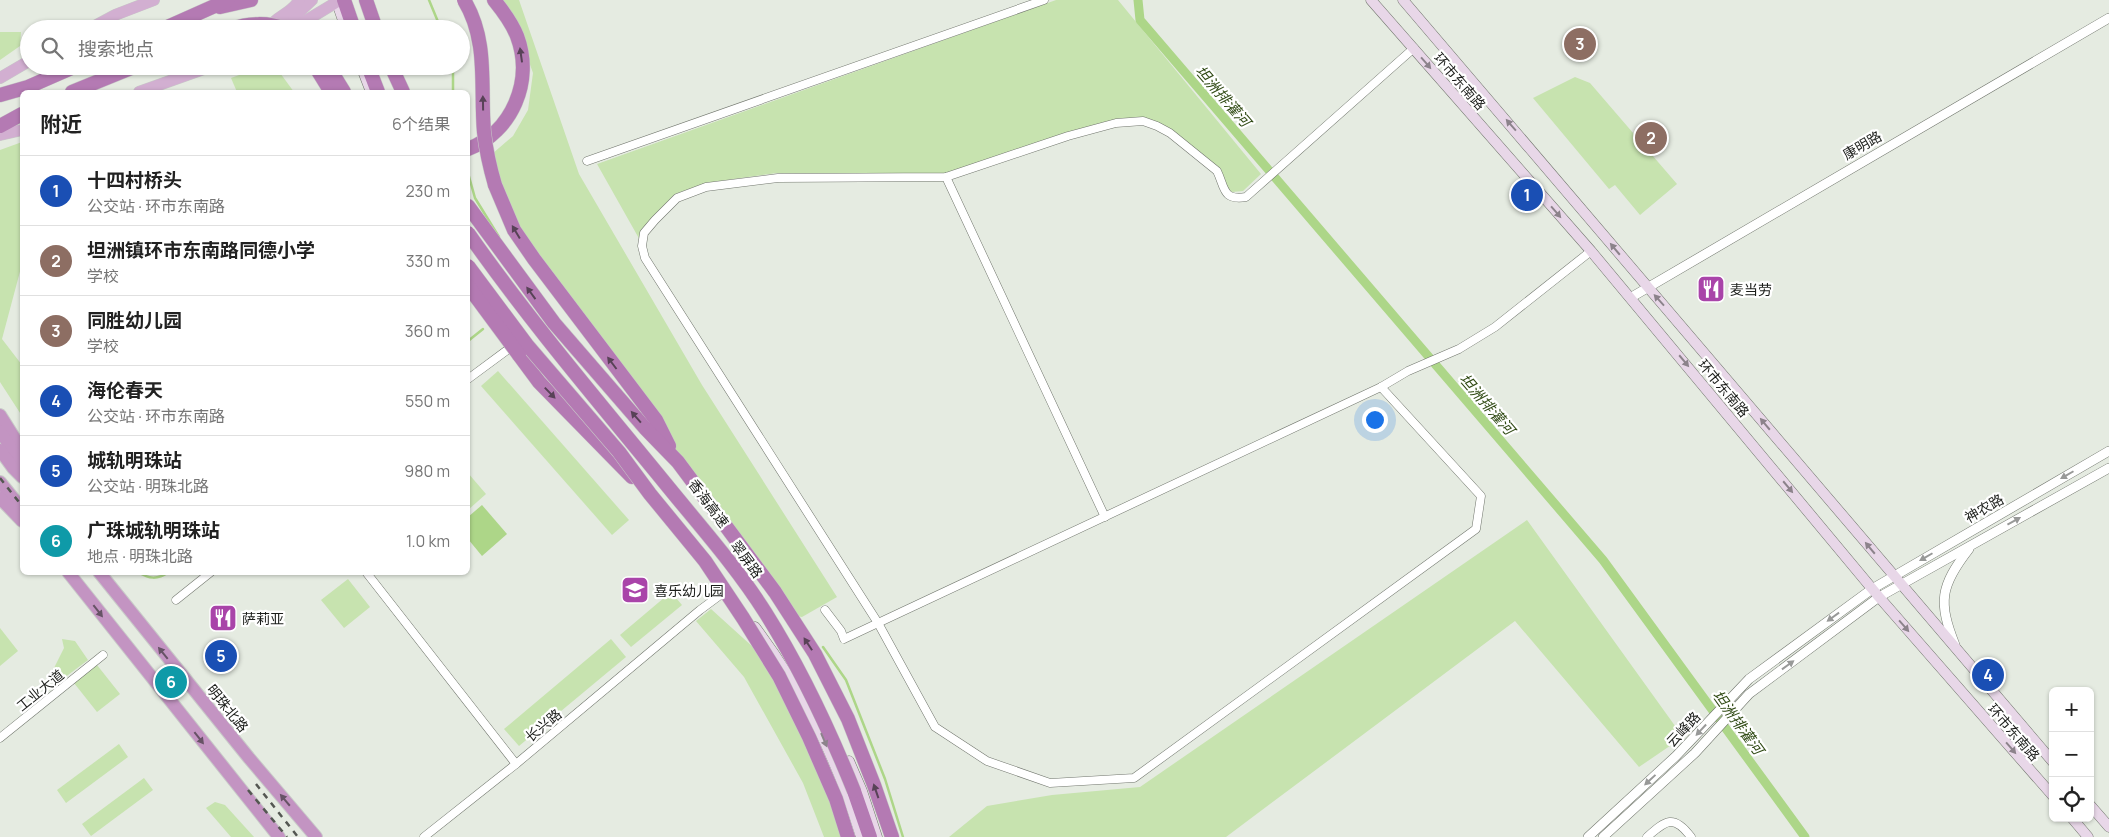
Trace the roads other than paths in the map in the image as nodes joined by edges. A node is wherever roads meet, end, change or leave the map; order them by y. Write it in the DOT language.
graph roads {
  1 [pos="154,0"];
  2 [pos="228,0"];
  3 [pos="251,0"];
  4 [pos="299,0"];
  5 [pos="312,0"];
  6 [pos="350,0"];
  7 [pos="366,0"];
  8 [pos="464,0"];
  9 [pos="494,0"];
  10 [pos="1044,0"];
  11 [pos="1371,0"];
  12 [pos="1403,0"];
  13 [pos="339,1"];
  14 [pos="212,9"];
  15 [pos="2109,18"];
  16 [pos="106,20"];
  17 [pos="185,20"];
  18 [pos="275,20"];
  19 [pos="293,20"];
  20 [pos="307,20"];
  21 [pos="344,20"];
  22 [pos="349,20"];
  23 [pos="357,20"];
  24 [pos="373,20"];
  25 [pos="1414,48"];
  26 [pos="20,66"];
  27 [pos="55,75"];
  28 [pos="114,75"];
  29 [pos="187,75"];
  30 [pos="321,75"];
  31 [pos="334,75"];
  32 [pos="363,75"];
  33 [pos="371,75"];
  34 [pos="378,75"];
  35 [pos="395,75"];
  36 [pos="0,78"];
  37 [pos="28,87"];
  38 [pos="20,90"];
  39 [pos="21,90"];
  40 [pos="77,90"];
  41 [pos="145,90"];
  42 [pos="330,90"];
  43 [pos="343,90"];
  44 [pos="369,90"];
  45 [pos="377,90"];
  46 [pos="384,90"];
  47 [pos="401,90"];
  48 [pos="0,95"];
  49 [pos="0,99"];
  50 [pos="20,114"];
  51 [pos="20,114"];
  52 [pos="0,120"];
  53 [pos="0,126"];
  54 [pos="20,130"];
  55 [pos="0,135"];
  56 [pos="470,148"];
  57 [pos="587,161"];
  58 [pos="946,177"];
  59 [pos="470,209"];
  60 [pos="470,236"];
  61 [pos="470,241"];
  62 [pos="1591,251"];
  63 [pos="470,263"];
  64 [pos="470,269"];
  65 [pos="1647,286"];
  66 [pos="470,289"];
  67 [pos="1630,298"];
  68 [pos="526,336"];
  69 [pos="470,378"];
  70 [pos="1381,387"];
  71 [pos="0,415"];
  72 [pos="0,431"];
  73 [pos="20,447"];
  74 [pos="0,450"];
  75 [pos="2109,451"];
  76 [pos="20,462"];
  77 [pos="678,462"];
  78 [pos="2109,468"];
  79 [pos="20,474"];
  80 [pos="0,482"];
  81 [pos="650,494"];
  82 [pos="0,498"];
  83 [pos="20,507"];
  84 [pos="0,510"];
  85 [pos="1105,517"];
  86 [pos="20,519"];
  87 [pos="20,525"];
  88 [pos="1972,545"];
  89 [pos="70,575"];
  90 [pos="101,575"];
  91 [pos="207,575"];
  92 [pos="368,575"];
  93 [pos="1894,576"];
  94 [pos="1902,585"];
  95 [pos="728,589"];
  96 [pos="1872,589"];
  97 [pos="1879,597"];
  98 [pos="176,600"];
  99 [pos="825,610"];
  100 [pos="878,624"];
  101 [pos="1956,649"];
  102 [pos="103,655"];
  103 [pos="0,738"];
  104 [pos="2049,757"];
  105 [pos="516,764"];
  106 [pos="2049,791"];
  107 [pos="2094,810"];
  108 [pos="2075,822"];
  109 [pos="2109,827"];
  110 [pos="279,837"];
  111 [pos="316,837"];
  112 [pos="424,837"];
  113 [pos="848,837"];
  114 [pos="861,837"];
  115 [pos="870,837"];
  116 [pos="877,837"];
  117 [pos="892,837"];
  118 [pos="1588,837"];
  119 [pos="1603,837"];
  120 [pos="1647,837"];
  121 [pos="1691,837"];
  122 [pos="2088,837"];
  1 -- 16 [label="main road"];
  2 -- 14 [label="highway"];
  3 -- 14 [label="highway"];
  4 -- 18 [label="main road"];
  5 -- 19 [label="main road"];
  6 -- 23 [label="main road"];
  7 -- 24 [label="highway"];
  77 -- 8 [label="highway, one-way, bridge"];
  56 -- 9 [label="highway, one-way"];
  10 -- 57 [label="street"];
  11 -- 25 [label="main road, 环市东南路"];
  65 -- 12 [label="main road, 环市东南路, one-way"];
  13 -- 20 [label="main road"];
  13 -- 21 [label="main road"];
  13 -- 22 [label="highway"];
  14 -- 17 [label="highway"];
  15 -- 65 [label="street, 康明路"];
  25 -- 58 [label="street"];
  25 -- 62 [label="main road, 环市东南路, one-way"];
  26 -- 36 [label="main road"];
  27 -- 37 [label="highway"];
  28 -- 40 [label="highway"];
  29 -- 41 [label="main road"];
  30 -- 42 [label="highway"];
  31 -- 43 [label="highway"];
  32 -- 44 [label="main road"];
  33 -- 45 [label="highway"];
  34 -- 46 [label="main road"];
  35 -- 47 [label="highway"];
  37 -- 39 [label="main road"];
  37 -- 48 [label="highway"];
  38 -- 49 [label="main road"];
  50 -- 52 [label="main road"];
  51 -- 53 [label="highway"];
  54 -- 55 [label="main road"];
  58 -- 85 [label="street"];
  58 -- 100 [label="street"];
  77 -- 59 [label="highway, 香海高速, one-way"];
  60 -- 115 [label="highway, 香海高速, bridge"];
  61 -- 116 [label="main road, 翠屏路"];
  62 -- 67 [label="main road, 环市东南路"];
  62 -- 70 [label="street"];
  63 -- 68 [label="main road"];
  64 -- 81 [label="highway, bridge"];
  65 -- 67 [label="street, 康明路"];
  93 -- 65 [label="main road, 环市东南路, one-way"];
  66 -- 81 [label="highway, one-way, bridge"];
  67 -- 96 [label="main road, 环市东南路, one-way"];
  68 -- 69 [label="street"];
  68 -- 95 [label="main road"];
  70 -- 85 [label="street"];
  70 -- 100 [label="street"];
  71 -- 73 [label="highway"];
  72 -- 76 [label="highway"];
  74 -- 79 [label="highway"];
  75 -- 93 [label="street, 神农路, one-way"];
  117 -- 77 [label="highway, 香海高速, one-way"];
  88 -- 78 [label="street, 神农路, one-way"];
  80 -- 83 [label="highway"];
  81 -- 113 [label="highway, bridge"];
  82 -- 86 [label="highway"];
  84 -- 87 [label="highway"];
  85 -- 100 [label="street"];
  88 -- 94 [label="street, 神农路"];
  88 -- 101 [label="street"];
  89 -- 110 [label="highway, one-way"];
  111 -- 90 [label="highway, 明珠北路, one-way"];
  91 -- 98 [label="street"];
  92 -- 105 [label="street"];
  93 -- 94 [label="main road, 环市东南路"];
  93 -- 96 [label="street, 神农路"];
  94 -- 97 [label="street, 神农路"];
  94 -- 101 [label="main road, 环市东南路"];
  95 -- 105 [label="street, 长兴路"];
  95 -- 114 [label="main road, one-way"];
  96 -- 97 [label="main road, 环市东南路"];
  96 -- 118 [label="street, 云峰路, one-way"];
  97 -- 106 [label="main road, 环市东南路, one-way"];
  119 -- 97 [label="street, 云峰路, one-way"];
  99 -- 100 [label="street"];
  101 -- 104 [label="main road, 环市东南路"];
  102 -- 103 [label="street, 工业大道"];
  105 -- 112 [label="street, 长兴路"];
  107 -- 109 [label="main road"];
  108 -- 122 [label="main road"];
  120 -- 121 [label="street"];
}
